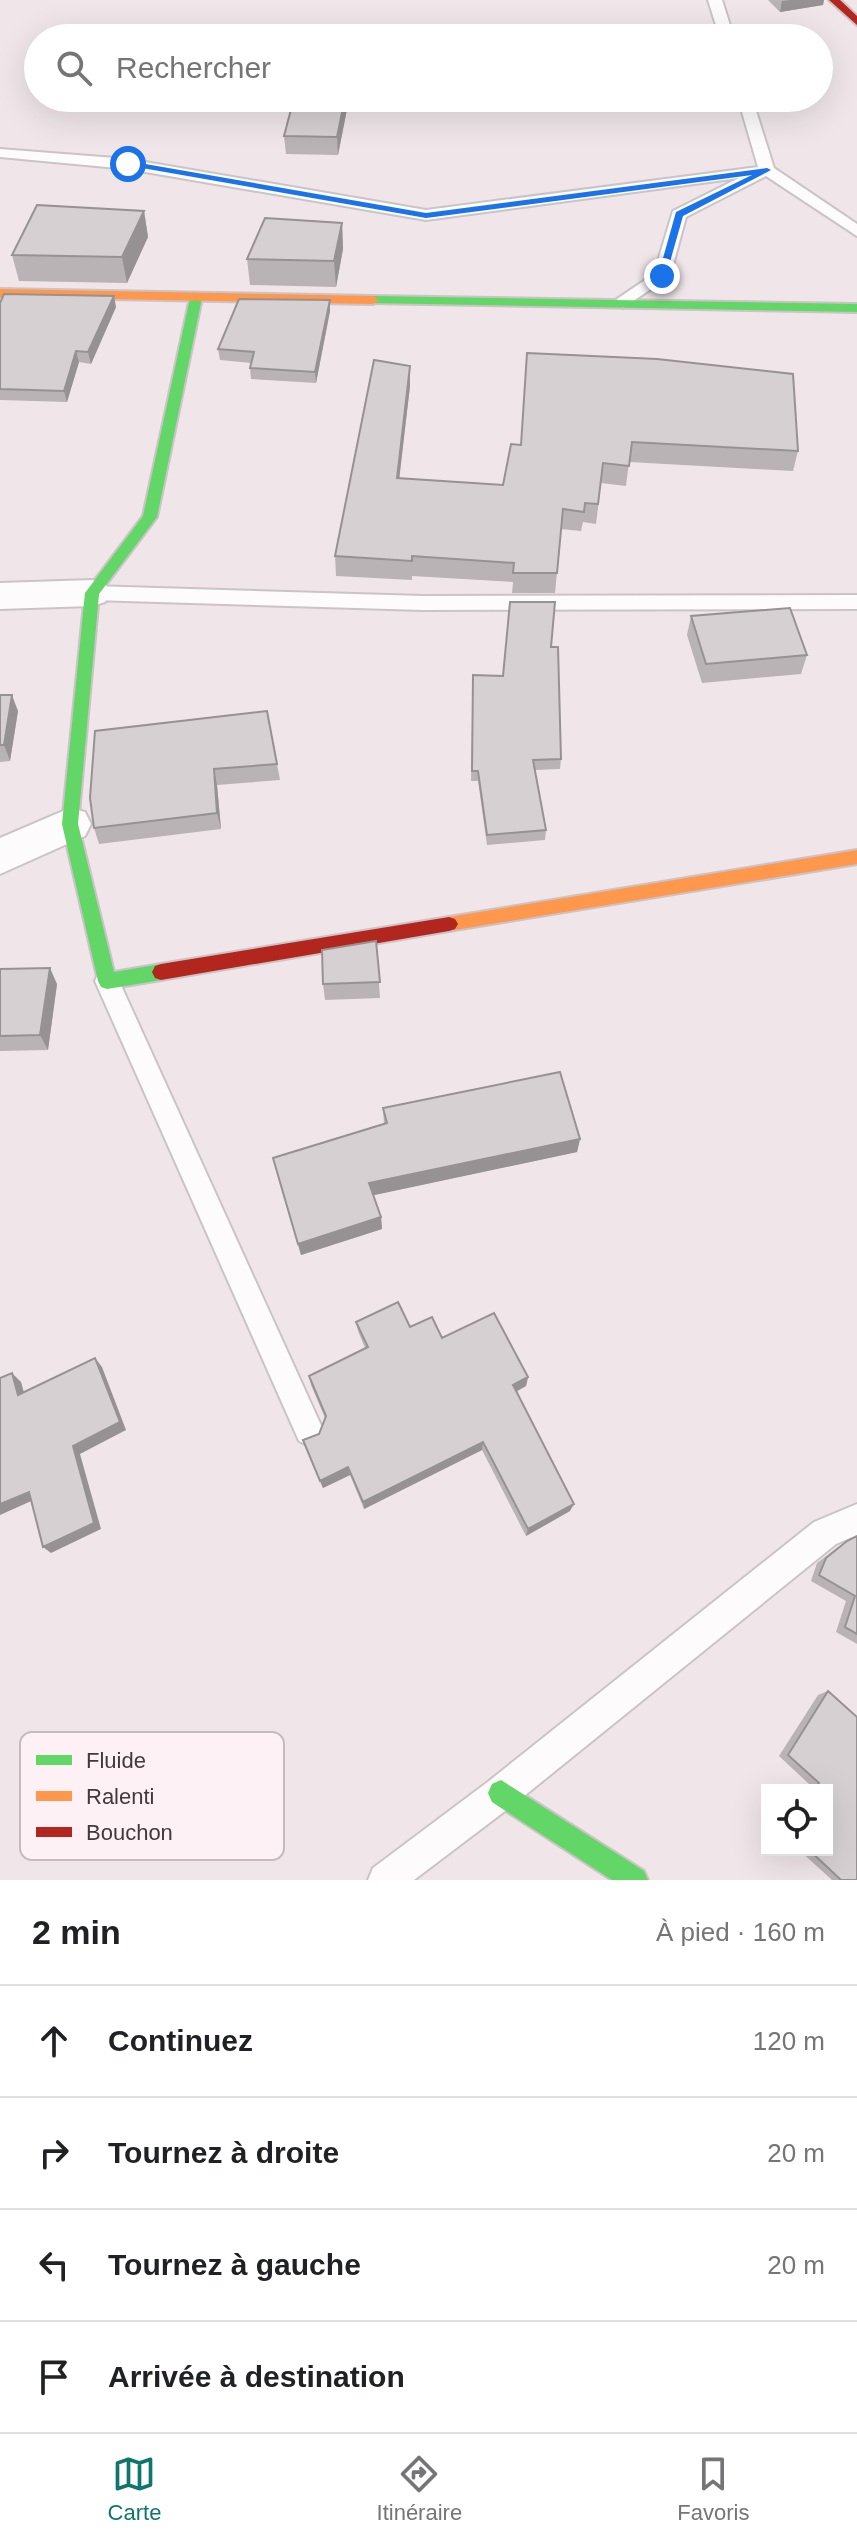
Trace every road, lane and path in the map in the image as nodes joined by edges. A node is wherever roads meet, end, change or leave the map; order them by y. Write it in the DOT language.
graph roads {
  1 [pos="715,0"];
  2 [pos="834,0"];
  3 [pos="857,22"];
  4 [pos="723,24"];
  5 [pos="749,112"];
  6 [pos="0,153"];
  7 [pos="767,170"];
  8 [pos="857,231"];
  9 [pos="0,293"];
  10 [pos="196,298"];
  11 [pos="623,303"];
  12 [pos="857,308"];
  13 [pos="92,593"];
  14 [pos="0,596"];
  15 [pos="857,602"];
  16 [pos="70,824"];
  17 [pos="0,857"];
  18 [pos="857,857"];
  19 [pos="107,981"];
  20 [pos="309,1431"];
  21 [pos="857,1519"];
  22 [pos="501,1793"];
  23 [pos="385,1880"];
  24 [pos="635,1880"];
  1 -- 4 [label="lane"];
  2 -- 3 [label="street"];
  5 -- 7 [label="lane"];
  6 -- 7 [label="lane"];
  7 -- 8 [label="lane"];
  7 -- 11 [label="lane"];
  9 -- 10 [label="street"];
  10 -- 11 [label="street"];
  10 -- 13 [label="street"];
  11 -- 12 [label="street"];
  13 -- 14 [label="street"];
  13 -- 15 [label="lane"];
  13 -- 16 [label="street"];
  16 -- 17 [label="street"];
  16 -- 19 [label="street"];
  18 -- 19 [label="street"];
  19 -- 20 [label="lane"];
  21 -- 22 [label="lane"];
  22 -- 23 [label="lane"];
  22 -- 24 [label="street"];
}
